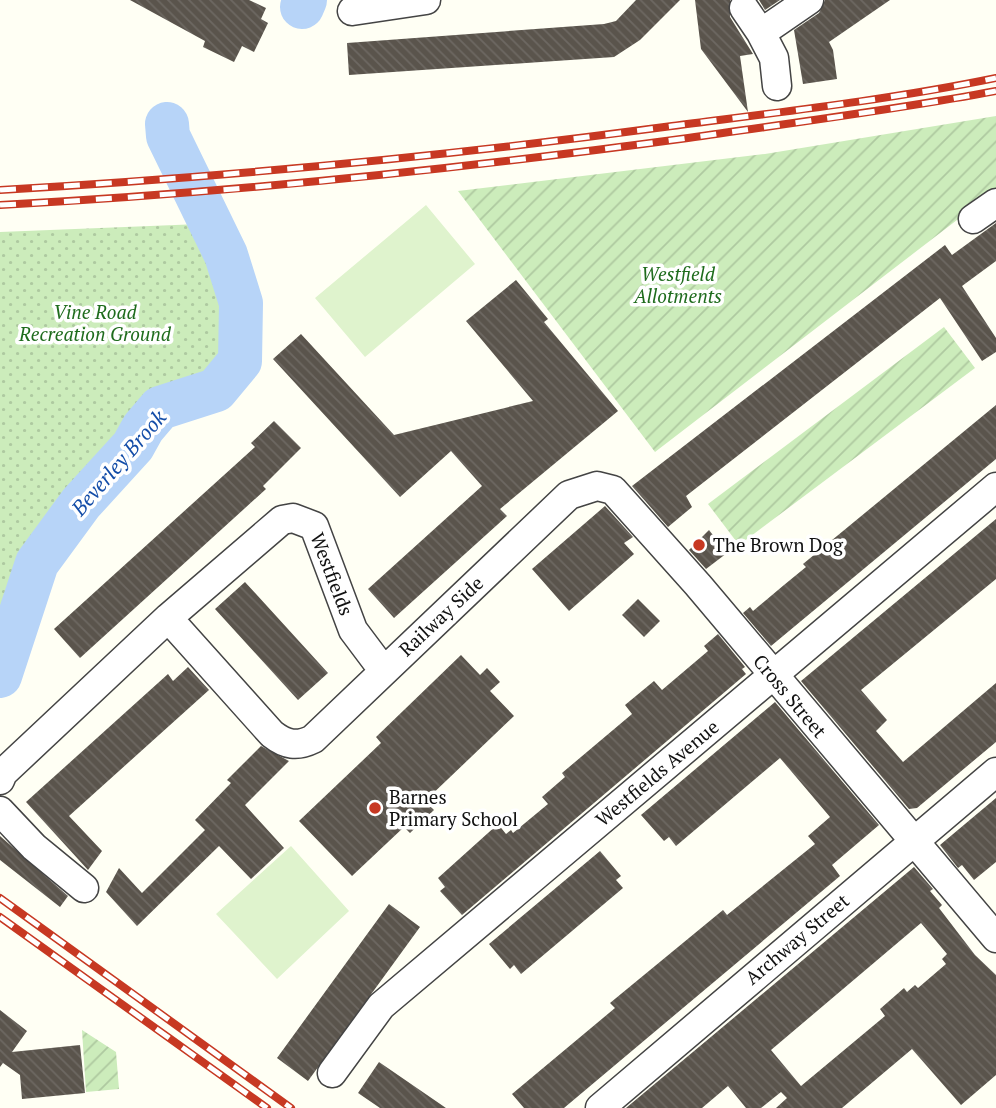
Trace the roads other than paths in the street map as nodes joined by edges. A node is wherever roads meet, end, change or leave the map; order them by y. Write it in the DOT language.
graph roads {
  1 [pos="426,0"];
  2 [pos="809,0"];
  3 [pos="744,8"];
  4 [pos="352,10"];
  5 [pos="761,33"];
  6 [pos="778,86"];
  7 [pos="996,203"];
  8 [pos="973,219"];
  9 [pos="996,487"];
  10 [pos="569,495"];
  11 [pos="168,618"];
  12 [pos="383,670"];
  13 [pos="772,676"];
  14 [pos="996,772"];
  15 [pos="0,780"];
  16 [pos="0,811"];
  17 [pos="914,840"];
  18 [pos="84,888"];
  19 [pos="996,938"];
  20 [pos="332,1073"];
  21 [pos="600,1108"];
  1 -- 4 [label="street"];
  2 -- 5 [label="street"];
  3 -- 5 [label="street"];
  5 -- 6 [label="street"];
  7 -- 8 [label="street"];
  9 -- 13 [label="street, Westfields Avenue"];
  10 -- 12 [label="street, Railway Side"];
  10 -- 13 [label="street, Cross Street"];
  11 -- 12 [label="street, Railway Side"];
  11 -- 12 [label="street, Westfields"];
  11 -- 15 [label="street, Westfields"];
  13 -- 17 [label="street, Cross Street"];
  13 -- 20 [label="street, Westfields Avenue"];
  14 -- 17 [label="street, Archway Street"];
  16 -- 18 [label="street"];
  17 -- 19 [label="street, Cross Street"];
  17 -- 21 [label="street, Archway Street"];
}
